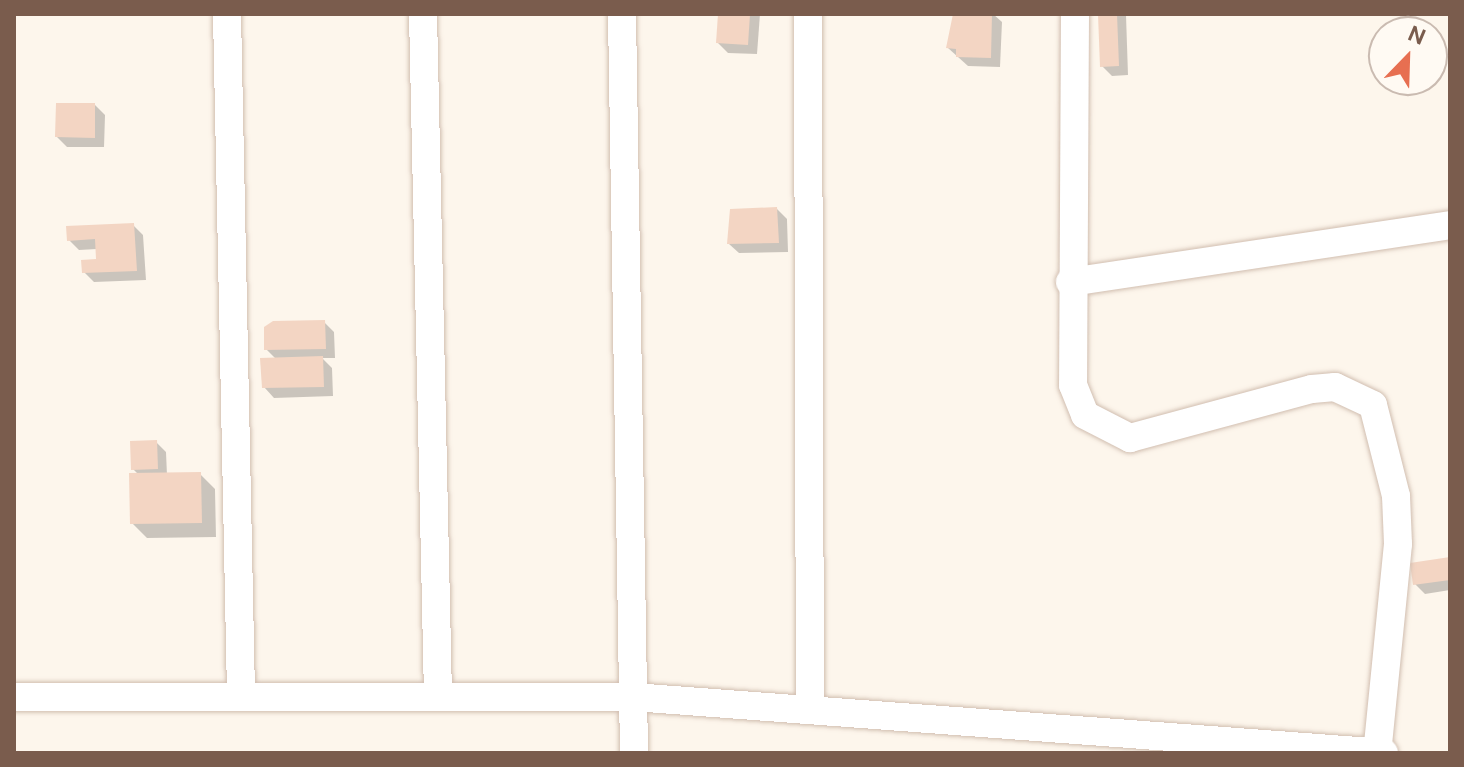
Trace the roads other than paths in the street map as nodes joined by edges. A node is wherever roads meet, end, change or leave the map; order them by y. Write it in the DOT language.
graph roads {
  1 [pos="227,14"];
  2 [pos="423,14"];
  3 [pos="622,14"];
  4 [pos="808,14"];
  5 [pos="1075,14"];
  6 [pos="1450,225"];
  7 [pos="1070,282"];
  8 [pos="241,696"];
  9 [pos="14,697"];
  10 [pos="438,697"];
  11 [pos="633,697"];
  12 [pos="810,710"];
  13 [pos="634,753"];
  14 [pos="1377,753"];
  15 [pos="1384,753"];
  1 -- 8 [label="street"];
  2 -- 10 [label="street"];
  3 -- 11 [label="street"];
  4 -- 12 [label="street"];
  5 -- 7 [label="street"];
  6 -- 7 [label="street"];
  7 -- 14 [label="street"];
  8 -- 9 [label="street"];
  8 -- 10 [label="street"];
  10 -- 11 [label="street"];
  11 -- 12 [label="street"];
  11 -- 13 [label="street"];
  12 -- 14 [label="street"];
  14 -- 15 [label="street"];
}
